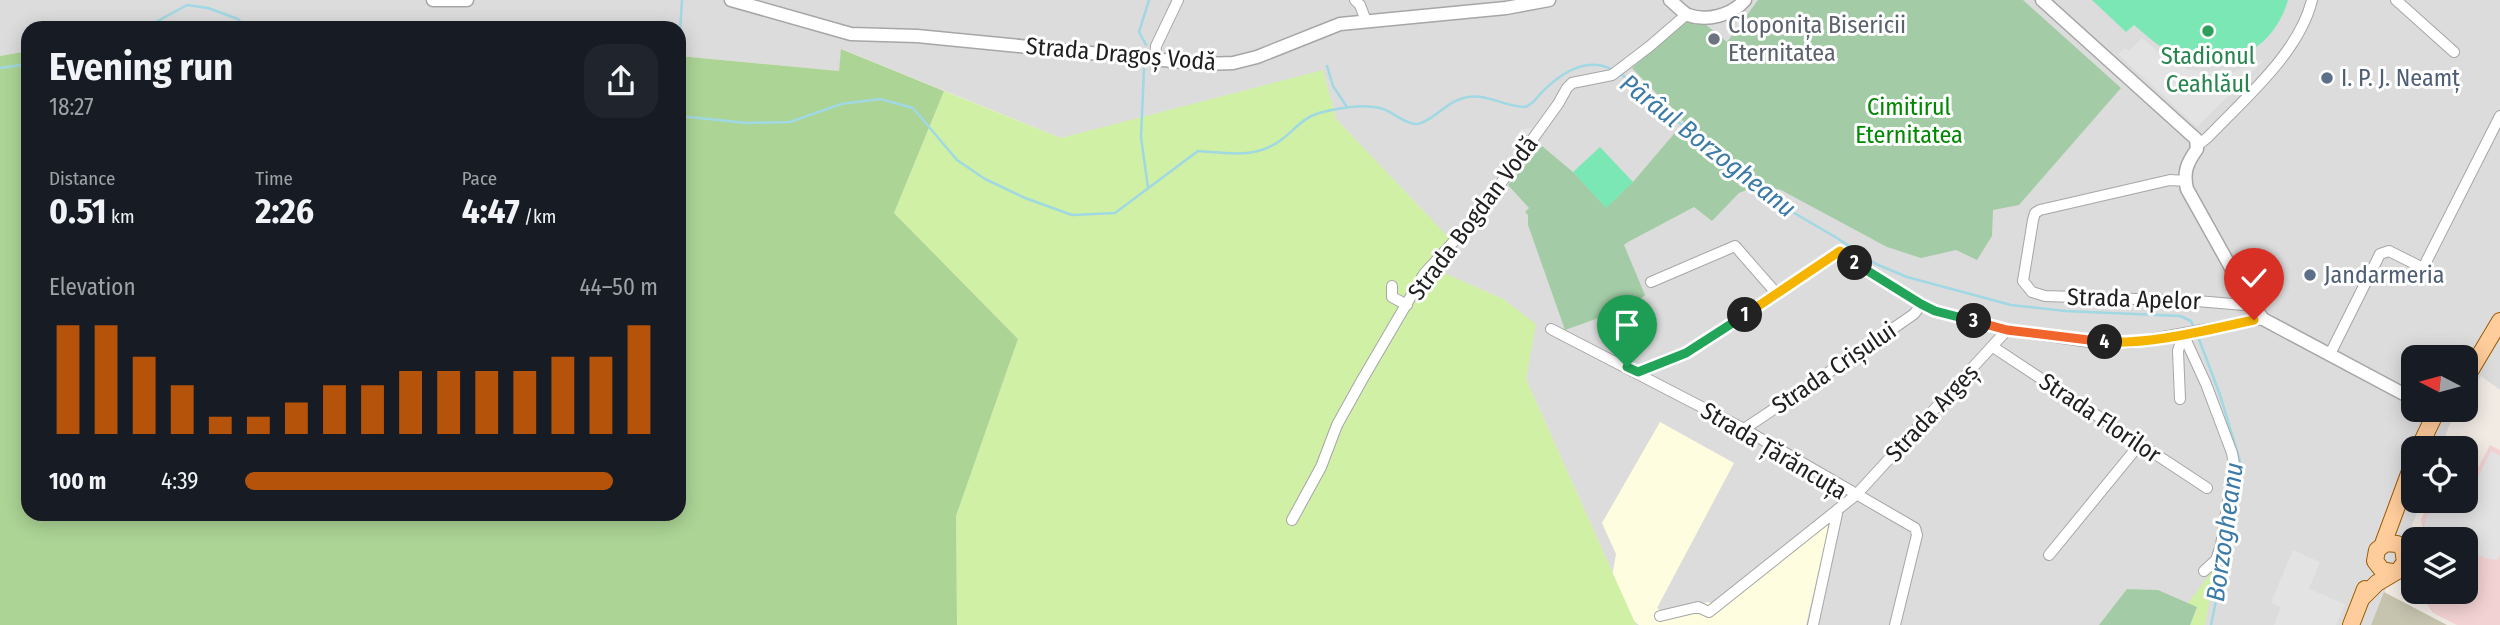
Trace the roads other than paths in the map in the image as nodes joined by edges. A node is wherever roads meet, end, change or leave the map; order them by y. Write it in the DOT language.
graph roads {
  1 [pos="433,0"];
  2 [pos="467,0"];
  3 [pos="731,0"];
  4 [pos="1178,0"];
  5 [pos="1355,0"];
  6 [pos="1549,0"];
  7 [pos="1670,0"];
  8 [pos="1745,0"];
  9 [pos="2042,0"];
  10 [pos="2312,0"];
  11 [pos="2396,0"];
  12 [pos="1687,15"];
  13 [pos="1366,21"];
  14 [pos="2454,52"];
  15 [pos="1155,60"];
  16 [pos="2500,116"];
  17 [pos="2198,145"];
  18 [pos="2186,181"];
  19 [pos="1651,282"];
  20 [pos="1392,286"];
  21 [pos="1777,294"];
  22 [pos="2250,302"];
  23 [pos="1921,304"];
  24 [pos="1407,305"];
  25 [pos="2500,305"];
  26 [pos="2263,319"];
  27 [pos="1552,329"];
  28 [pos="2007,330"];
  29 [pos="2498,330"];
  30 [pos="2185,333"];
  31 [pos="2476,345"];
  32 [pos="1993,347"];
  33 [pos="2330,354"];
  34 [pos="2478,360"];
  35 [pos="1638,372"];
  36 [pos="2401,392"];
  37 [pos="2180,399"];
  38 [pos="1744,429"];
  39 [pos="2139,445"];
  40 [pos="2207,488"];
  41 [pos="1856,495"];
  42 [pos="2401,495"];
  43 [pos="1838,509"];
  44 [pos="2403,513"];
  45 [pos="1292,520"];
  46 [pos="2383,544"];
  47 [pos="2401,544"];
  48 [pos="2401,547"];
  49 [pos="2049,555"];
  50 [pos="2375,561"];
  51 [pos="2401,567"];
  52 [pos="2204,571"];
  53 [pos="2393,572"];
  54 [pos="2363,597"];
  55 [pos="1660,616"];
  56 [pos="1813,625"];
  57 [pos="1895,625"];
  58 [pos="2351,625"];
  1 -- 2 [label="street"];
  3 -- 15 [label="street, Strada Dragoș Vodă"];
  4 -- 15 [label="street"];
  5 -- 13 [label="street"];
  6 -- 13 [label="street, Strada Dragoș Vodă"];
  7 -- 12 [label="street"];
  8 -- 12 [label="street"];
  9 -- 17 [label="street"];
  10 -- 17 [label="street"];
  11 -- 14 [label="street"];
  12 -- 24 [label="street, Strada Bogdan Vodă"];
  13 -- 15 [label="street, Strada Dragoș Vodă"];
  16 -- 33 [label="street"];
  17 -- 18 [label="street"];
  18 -- 22 [label="street"];
  18 -- 22 [label="street, Strada Apelor"];
  19 -- 21 [label="street"];
  20 -- 24 [label="street"];
  21 -- 23 [label="street, Strada Florilor"];
  21 -- 35 [label="street"];
  22 -- 26 [label="street"];
  23 -- 28 [label="street, Strada Florilor"];
  23 -- 38 [label="street, Strada Crișului"];
  24 -- 45 [label="street, Strada Bogdan Vodă"];
  25 -- 31 [label="main road"];
  26 -- 30 [label="street, Strada Florilor"];
  26 -- 33 [label="street"];
  27 -- 35 [label="street, Strada Țărăncuța"];
  28 -- 30 [label="street, Strada Florilor"];
  28 -- 32 [label="street, Strada Argeș"];
  29 -- 34 [label="main road"];
  30 -- 37 [label="street"];
  30 -- 52 [label="street"];
  32 -- 39 [label="street, Strada Florilor"];
  32 -- 41 [label="street, Strada Argeș"];
  33 -- 36 [label="street"];
  35 -- 38 [label="street, Strada Țărăncuța"];
  38 -- 41 [label="street, Strada Țărăncuța"];
  39 -- 40 [label="street, Strada Florilor"];
  39 -- 49 [label="street"];
  41 -- 43 [label="street, Strada Țărăncuța"];
  41 -- 57 [label="street"];
  42 -- 46 [label="main road"];
  43 -- 55 [label="street, Strada Țărăncuța"];
  43 -- 56 [label="street"];
  44 -- 47 [label="main road"];
  46 -- 48 [label="main road"];
  46 -- 50 [label="main road"];
  50 -- 53 [label="main road"];
  50 -- 54 [label="main road"];
  51 -- 53 [label="main road"];
  53 -- 54 [label="main road"];
  54 -- 58 [label="main road"];
}
